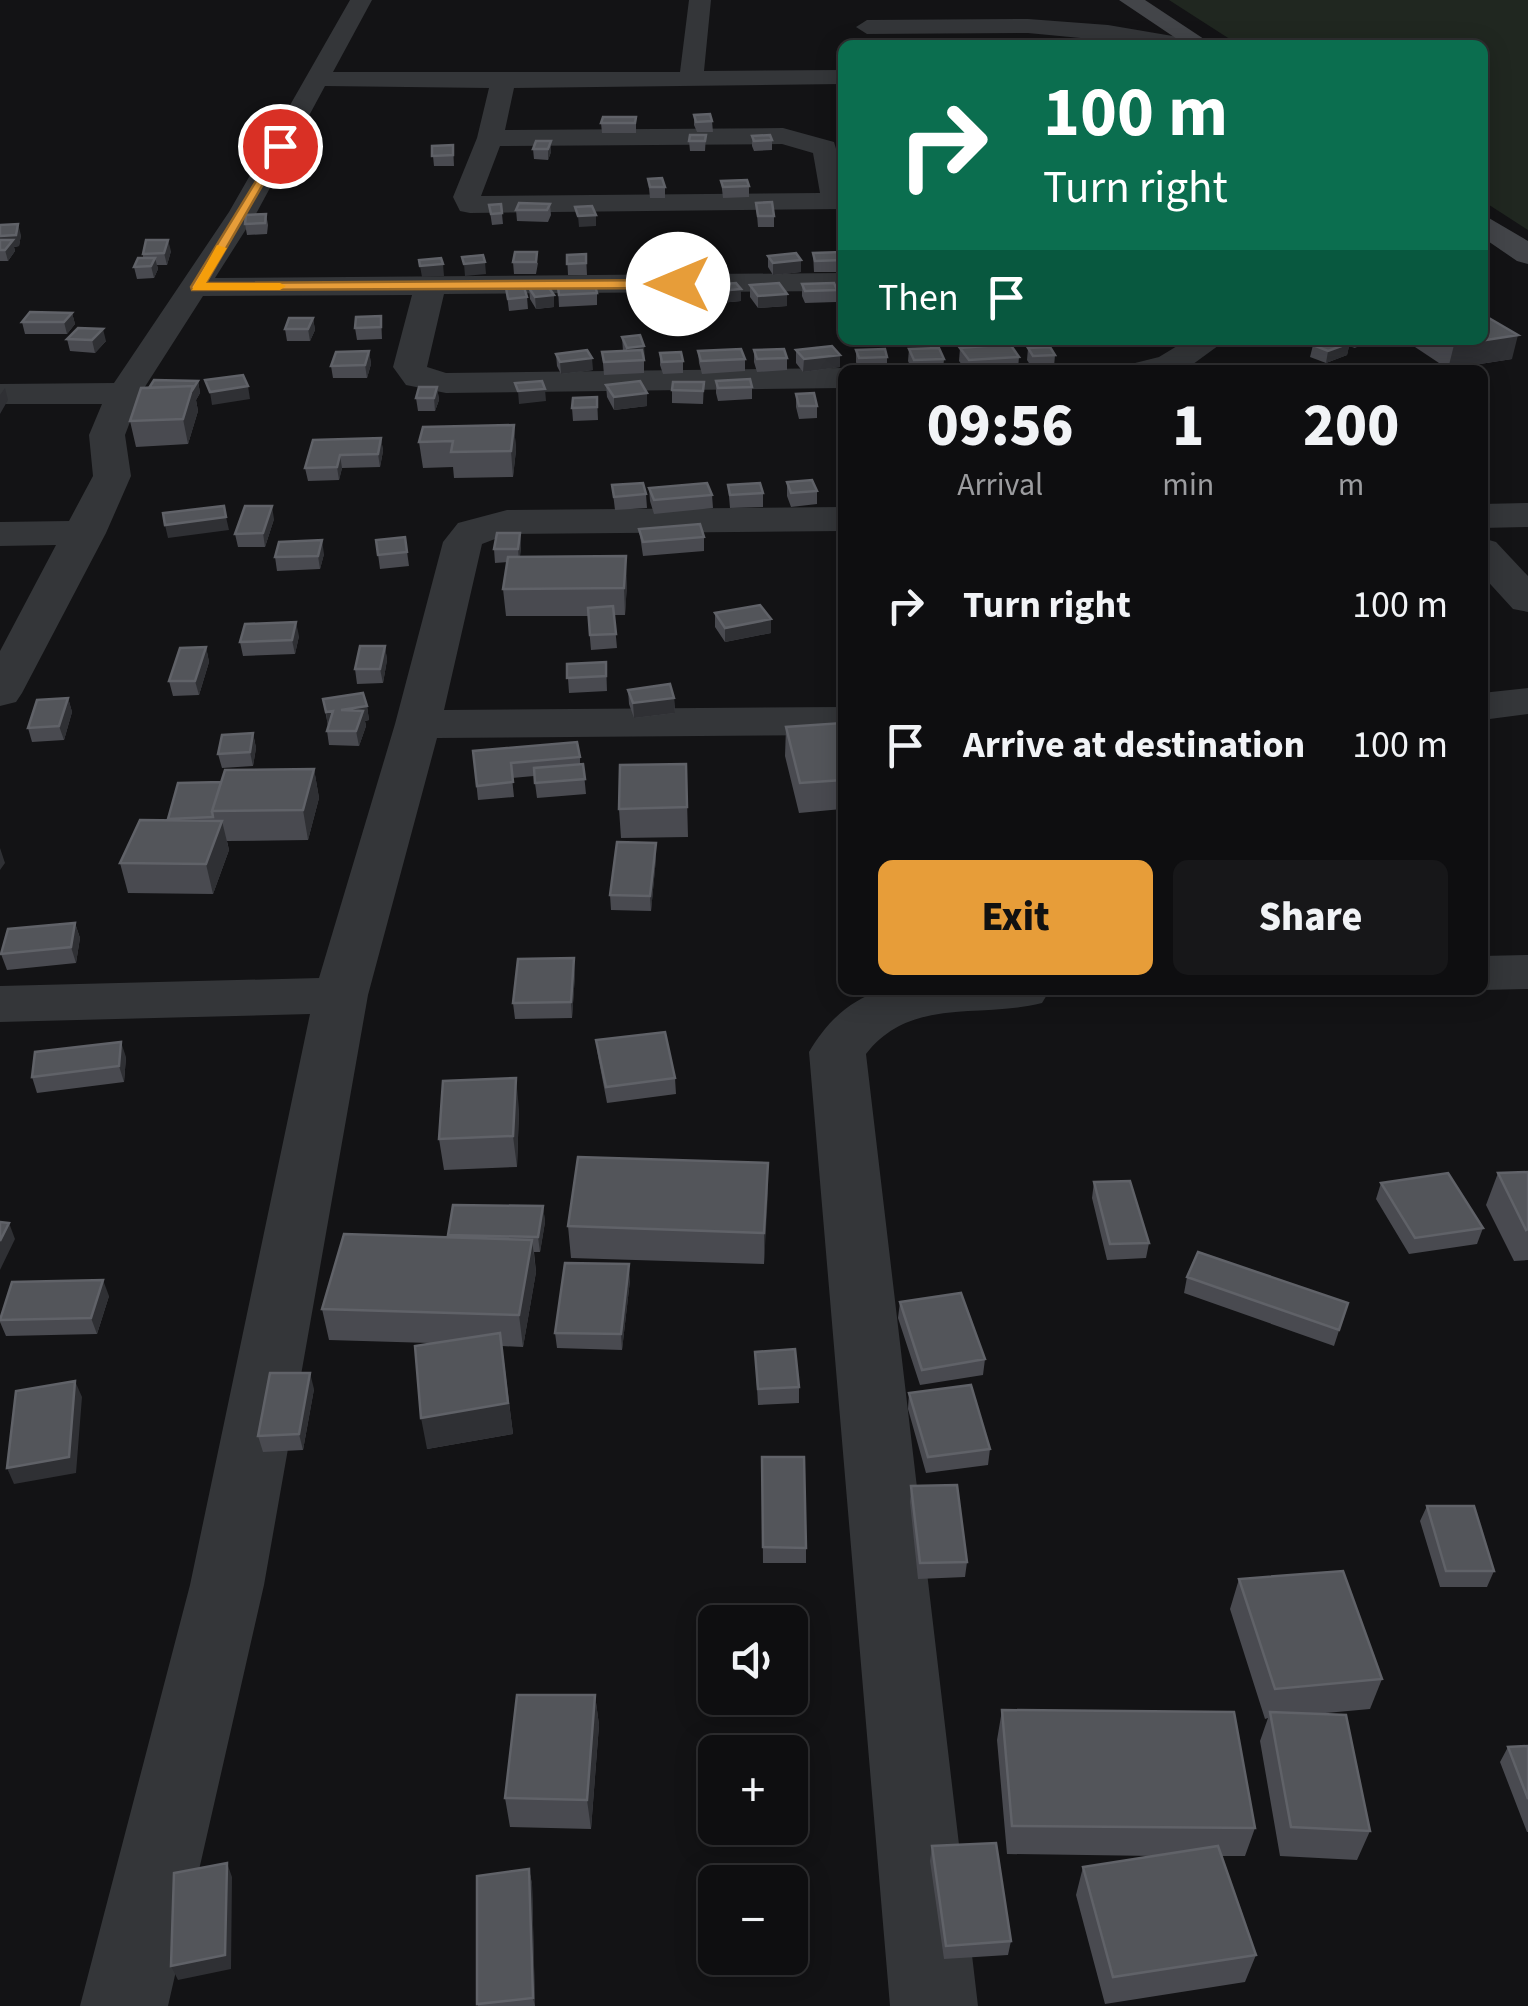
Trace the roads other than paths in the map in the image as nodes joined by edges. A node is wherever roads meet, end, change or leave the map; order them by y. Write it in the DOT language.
graph roads {
  1 [pos="361,0"];
  2 [pos="700,0"];
  3 [pos="856,0"];
  4 [pos="1130,0"];
  5 [pos="868,36"];
  6 [pos="1163,40"];
  7 [pos="1194,40"];
  8 [pos="838,76"];
  9 [pos="691,77"];
  10 [pos="317,79"];
  11 [pos="502,81"];
  12 [pos="490,138"];
  13 [pos="838,196"];
  14 [pos="838,200"];
  15 [pos="684,204"];
  16 [pos="1488,227"];
  17 [pos="1528,254"];
  18 [pos="838,282"];
  19 [pos="678,284"];
  20 [pos="430,286"];
  21 [pos="197,287"];
  22 [pos="1202,345"];
  23 [pos="1167,365"];
  24 [pos="838,378"];
  25 [pos="124,393"];
  26 [pos="0,394"];
  27 [pos="1488,516"];
  28 [pos="1528,516"];
  29 [pos="838,519"];
  30 [pos="86,533"];
  31 [pos="0,534"];
  32 [pos="1488,557"];
  33 [pos="1528,600"];
  34 [pos="0,692"];
  35 [pos="1528,701"];
  36 [pos="1488,706"];
  37 [pos="838,721"];
  38 [pos="418,724"];
  39 [pos="1528,972"];
  40 [pos="1488,974"];
  41 [pos="341,995"];
  42 [pos="946,995"];
  43 [pos="0,1004"];
  44 [pos="124,2006"];
  45 [pos="934,2006"];
  1 -- 10 [label="street"];
  2 -- 9 [label="street"];
  3 -- 5 [label="street"];
  4 -- 7 [label="street"];
  5 -- 6 [label="street"];
  8 -- 9 [label="street"];
  9 -- 11 [label="street"];
  10 -- 11 [label="street"];
  10 -- 21 [label="street"];
  11 -- 12 [label="street"];
  12 -- 13 [label="street"];
  12 -- 15 [label="street"];
  14 -- 15 [label="street"];
  15 -- 19 [label="street"];
  16 -- 17 [label="street"];
  18 -- 19 [label="street"];
  19 -- 20 [label="street"];
  20 -- 21 [label="street"];
  20 -- 24 [label="street"];
  21 -- 25 [label="street"];
  22 -- 23 [label="street"];
  25 -- 26 [label="street"];
  25 -- 30 [label="street"];
  27 -- 28 [label="street"];
  29 -- 38 [label="street"];
  30 -- 31 [label="street"];
  30 -- 34 [label="street"];
  32 -- 33 [label="street"];
  35 -- 36 [label="street"];
  37 -- 38 [label="street"];
  38 -- 41 [label="street"];
  39 -- 40 [label="street"];
  41 -- 43 [label="street"];
  41 -- 44 [label="street"];
  42 -- 45 [label="street"];
}
